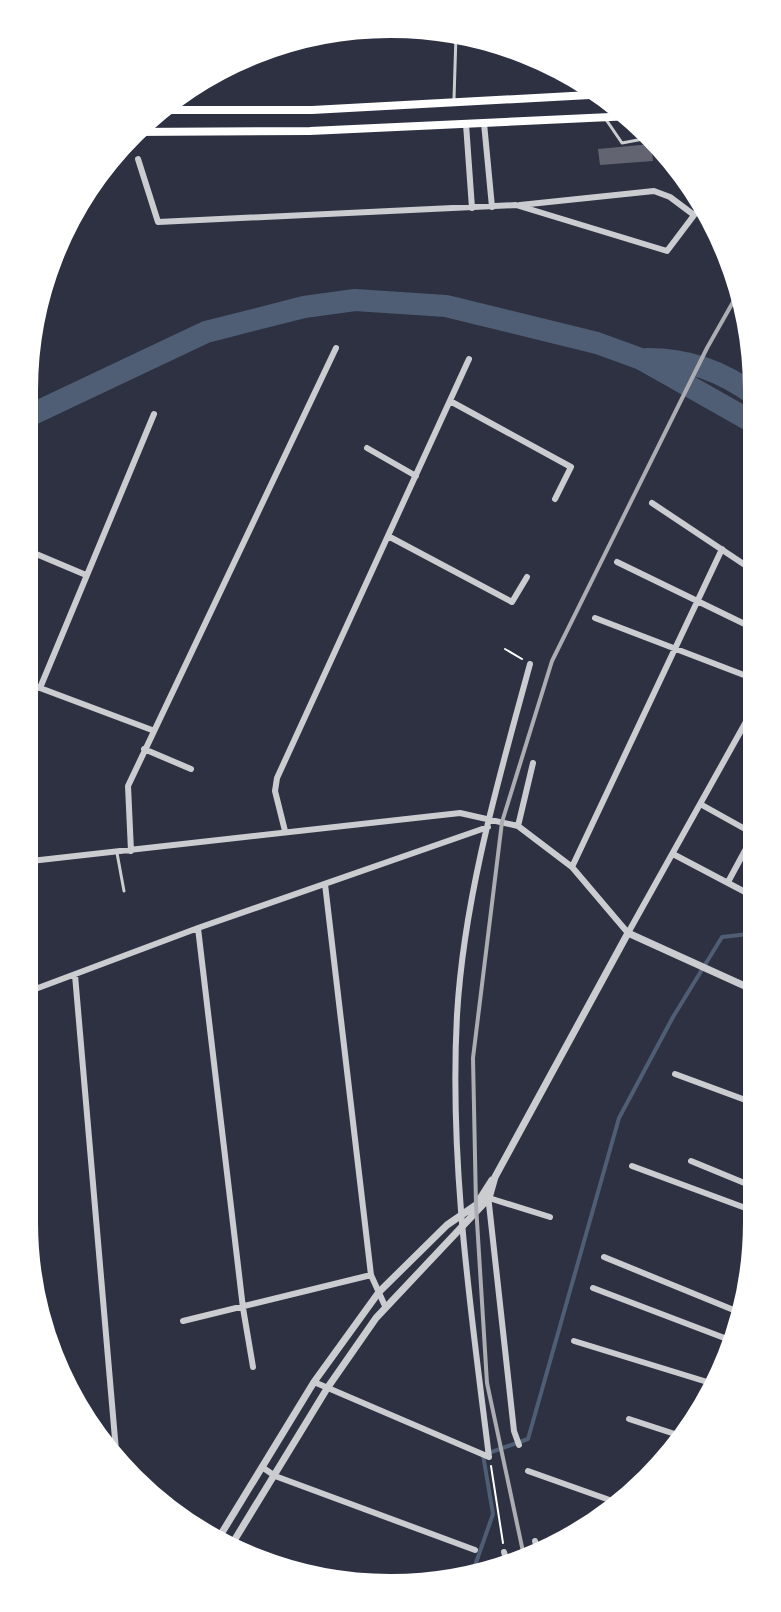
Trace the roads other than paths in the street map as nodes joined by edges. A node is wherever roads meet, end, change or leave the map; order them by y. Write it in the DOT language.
graph roads {
  1 [pos="456,42"];
  2 [pos="586,95"];
  3 [pos="454,103"];
  4 [pos="174,110"];
  5 [pos="605,117"];
  6 [pos="615,117"];
  7 [pos="484,123"];
  8 [pos="466,124"];
  9 [pos="149,132"];
  10 [pos="641,140"];
  11 [pos="138,159"];
  12 [pos="516,205"];
  13 [pos="492,207"];
  14 [pos="472,208"];
  15 [pos="697,211"];
  16 [pos="694,215"];
  17 [pos="336,348"];
  18 [pos="469,359"];
  19 [pos="450,401"];
  20 [pos="154,414"];
  21 [pos="367,448"];
  22 [pos="416,476"];
  23 [pos="555,499"];
  24 [pos="652,503"];
  25 [pos="388,536"];
  26 [pos="722,549"];
  27 [pos="36,554"];
  28 [pos="617,562"];
  29 [pos="745,565"];
  30 [pos="86,575"];
  31 [pos="527,577"];
  32 [pos="697,601"];
  33 [pos="595,618"];
  34 [pos="745,624"];
  35 [pos="674,647"];
  36 [pos="530,664"];
  37 [pos="745,675"];
  38 [pos="36,687"];
  39 [pos="40,688"];
  40 [pos="745,725"];
  41 [pos="152,730"];
  42 [pos="144,749"];
  43 [pos="533,763"];
  44 [pos="191,769"];
  45 [pos="702,805"];
  46 [pos="490,818"];
  47 [pos="518,826"];
  48 [pos="488,827"];
  49 [pos="745,829"];
  50 [pos="285,831"];
  51 [pos="131,851"];
  52 [pos="745,851"];
  53 [pos="117,853"];
  54 [pos="673,854"];
  55 [pos="36,861"];
  56 [pos="572,867"];
  57 [pos="728,882"];
  58 [pos="325,884"];
  59 [pos="124,891"];
  60 [pos="745,892"];
  61 [pos="198,928"];
  62 [pos="628,933"];
  63 [pos="75,975"];
  64 [pos="745,986"];
  65 [pos="36,989"];
  66 [pos="675,1074"];
  67 [pos="745,1100"];
  68 [pos="691,1161"];
  69 [pos="632,1166"];
  70 [pos="495,1177"];
  71 [pos="745,1183"];
  72 [pos="485,1188"];
  73 [pos="489,1198"];
  74 [pos="745,1208"];
  75 [pos="462,1214"];
  76 [pos="550,1217"];
  77 [pos="462,1227"];
  78 [pos="604,1257"];
  79 [pos="371,1275"];
  80 [pos="593,1288"];
  81 [pos="379,1292"];
  82 [pos="385,1306"];
  83 [pos="243,1308"];
  84 [pos="734,1310"];
  85 [pos="183,1321"];
  86 [pos="725,1338"];
  87 [pos="574,1341"];
  88 [pos="253,1367"];
  89 [pos="314,1382"];
  90 [pos="706,1382"];
  91 [pos="328,1387"];
  92 [pos="629,1419"];
  93 [pos="674,1434"];
  94 [pos="116,1445"];
  95 [pos="519,1445"];
  96 [pos="262,1467"];
  97 [pos="528,1471"];
  98 [pos="275,1476"];
  99 [pos="610,1500"];
  100 [pos="221,1533"];
  101 [pos="235,1539"];
  102 [pos="535,1541"];
  103 [pos="536,1544"];
  104 [pos="475,1550"];
  105 [pos="504,1552"];
  106 [pos="505,1557"];
  1 -- 3 [label="lane"];
  2 -- 3 [label="main road"];
  3 -- 4 [label="main road"];
  5 -- 6 [label="main road"];
  5 -- 7 [label="main road"];
  5 -- 10 [label="lane"];
  7 -- 8 [label="main road"];
  7 -- 13 [label="street"];
  8 -- 9 [label="main road"];
  8 -- 14 [label="street"];
  11 -- 14 [label="street"];
  12 -- 13 [label="street"];
  12 -- 16 [label="street"];
  12 -- 16 [label="street"];
  13 -- 14 [label="street"];
  15 -- 16 [label="street"];
  17 -- 41 [label="street"];
  18 -- 19 [label="street"];
  19 -- 22 [label="street"];
  19 -- 23 [label="street"];
  20 -- 30 [label="street"];
  21 -- 22 [label="street"];
  22 -- 25 [label="street"];
  24 -- 26 [label="street"];
  25 -- 31 [label="street"];
  25 -- 50 [label="street"];
  26 -- 29 [label="street"];
  26 -- 32 [label="street"];
  27 -- 30 [label="street"];
  28 -- 32 [label="street"];
  30 -- 39 [label="street"];
  32 -- 34 [label="street"];
  32 -- 35 [label="street"];
  33 -- 35 [label="street"];
  35 -- 37 [label="street"];
  35 -- 56 [label="street"];
  36 -- 46 [label="street"];
  38 -- 39 [label="street"];
  39 -- 41 [label="street"];
  40 -- 45 [label="street"];
  41 -- 42 [label="street"];
  42 -- 44 [label="street"];
  42 -- 51 [label="street"];
  43 -- 47 [label="street"];
  45 -- 49 [label="street"];
  45 -- 54 [label="street"];
  46 -- 47 [label="street"];
  46 -- 48 [label="street"];
  46 -- 50 [label="street"];
  47 -- 56 [label="street"];
  48 -- 58 [label="street"];
  48 -- 75 [label="street"];
  50 -- 51 [label="street"];
  51 -- 53 [label="street"];
  52 -- 57 [label="street"];
  53 -- 55 [label="street"];
  53 -- 59 [label="lane"];
  54 -- 57 [label="street"];
  54 -- 62 [label="street"];
  56 -- 62 [label="street"];
  57 -- 60 [label="street"];
  58 -- 61 [label="street"];
  58 -- 79 [label="street"];
  61 -- 63 [label="street"];
  61 -- 83 [label="street"];
  62 -- 64 [label="street"];
  62 -- 70 [label="street"];
  63 -- 65 [label="street"];
  63 -- 94 [label="street"];
  66 -- 67 [label="street"];
  68 -- 71 [label="street"];
  69 -- 74 [label="street"];
  70 -- 72 [label="street"];
  70 -- 73 [label="street"];
  72 -- 73 [label="street"];
  72 -- 75 [label="street"];
  73 -- 76 [label="street"];
  73 -- 77 [label="street"];
  73 -- 95 [label="street"];
  75 -- 77 [label="street"];
  75 -- 81 [label="street"];
  77 -- 82 [label="street"];
  77 -- 91 [label="street"];
  78 -- 84 [label="street"];
  79 -- 81 [label="street"];
  79 -- 83 [label="street"];
  80 -- 86 [label="street"];
  81 -- 82 [label="street"];
  81 -- 89 [label="street"];
  82 -- 91 [label="street"];
  83 -- 85 [label="street"];
  83 -- 88 [label="street"];
  87 -- 90 [label="street"];
  89 -- 91 [label="street"];
  89 -- 96 [label="street"];
  91 -- 98 [label="street"];
  92 -- 93 [label="street"];
  96 -- 98 [label="street"];
  96 -- 100 [label="street"];
  97 -- 99 [label="street"];
  98 -- 101 [label="street"];
  98 -- 104 [label="street"];
  102 -- 103 [label="street"];
  105 -- 106 [label="street"];
}
